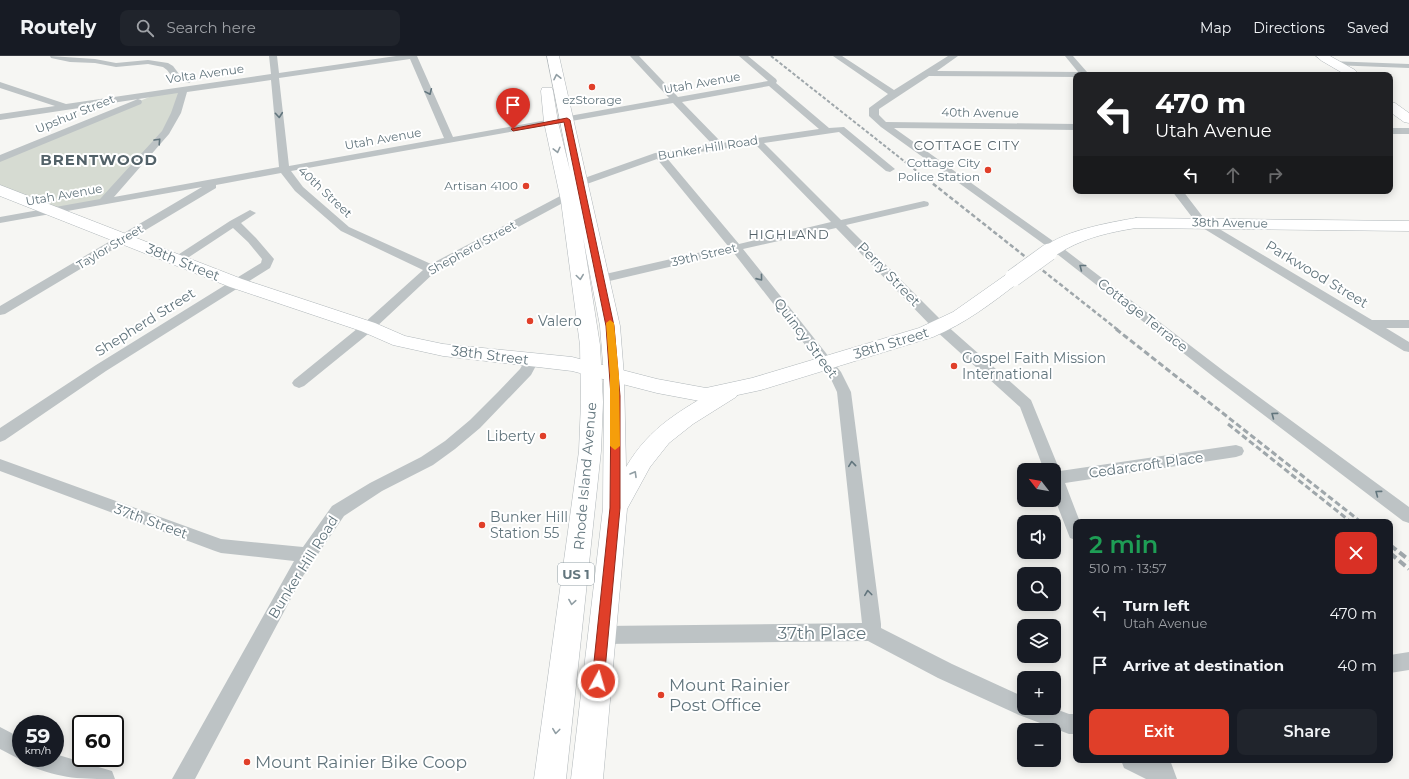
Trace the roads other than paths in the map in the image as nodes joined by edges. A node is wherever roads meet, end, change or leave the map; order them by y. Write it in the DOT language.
graph roads {
  1 [pos="54,56"];
  2 [pos="273,56"];
  3 [pos="413,56"];
  4 [pos="542,56"];
  5 [pos="553,56"];
  6 [pos="634,56"];
  7 [pos="743,56"];
  8 [pos="838,56"];
  9 [pos="954,56"];
  10 [pos="1069,56"];
  11 [pos="1327,60"];
  12 [pos="1409,66"];
  13 [pos="1082,72"];
  14 [pos="1338,72"];
  15 [pos="1350,72"];
  16 [pos="928,73"];
  17 [pos="1073,75"];
  18 [pos="275,77"];
  19 [pos="190,80"];
  20 [pos="770,84"];
  21 [pos="0,85"];
  22 [pos="183,90"];
  23 [pos="159,93"];
  24 [pos="894,94"];
  25 [pos="677,101"];
  26 [pos="66,107"];
  27 [pos="1393,108"];
  28 [pos="0,117"];
  29 [pos="1409,119"];
  30 [pos="559,121"];
  31 [pos="884,125"];
  32 [pos="1073,127"];
  33 [pos="827,131"];
  34 [pos="1393,131"];
  35 [pos="1409,131"];
  36 [pos="450,140"];
  37 [pos="757,141"];
  38 [pos="718,145"];
  39 [pos="659,155"];
  40 [pos="0,159"];
  41 [pos="890,169"];
  42 [pos="284,170"];
  43 [pos="220,181"];
  44 [pos="580,183"];
  45 [pos="0,190"];
  46 [pos="1179,194"];
  47 [pos="568,196"];
  48 [pos="104,201"];
  49 [pos="924,204"];
  50 [pos="51,211"];
  51 [pos="250,213"];
  52 [pos="0,220"];
  53 [pos="234,223"];
  54 [pos="1202,223"];
  55 [pos="840,224"];
  56 [pos="1409,226"];
  57 [pos="123,239"];
  58 [pos="736,248"];
  59 [pos="1052,250"];
  60 [pos="176,260"];
  61 [pos="431,269"];
  62 [pos="601,279"];
  63 [pos="236,283"];
  64 [pos="0,312"];
  65 [pos="1369,324"];
  66 [pos="1409,324"];
  67 [pos="368,327"];
  68 [pos="940,327"];
  69 [pos="1409,348"];
  70 [pos="532,360"];
  71 [pos="827,362"];
  72 [pos="603,372"];
  73 [pos="299,383"];
  74 [pos="728,392"];
  75 [pos="0,436"];
  76 [pos="1236,451"];
  77 [pos="1050,463"];
  78 [pos="0,465"];
  79 [pos="1061,473"];
  80 [pos="1061,493"];
  81 [pos="615,508"];
  82 [pos="1409,516"];
  83 [pos="1073,525"];
  84 [pos="307,555"];
  85 [pos="870,632"];
  86 [pos="603,635"];
  87 [pos="1409,661"];
  88 [pos="1393,664"];
  89 [pos="1017,704"];
  90 [pos="1045,715"];
  91 [pos="1073,725"];
  92 [pos="0,738"];
  93 [pos="12,744"];
  94 [pos="1140,763"];
  95 [pos="63,767"];
  96 [pos="1164,772"];
  97 [pos="104,779"];
  98 [pos="182,779"];
  99 [pos="550,779"];
  100 [pos="587,779"];
  1 -- 19 [label="street"];
  2 -- 18 [label="street, 40th Street"];
  3 -- 18 [label="street, Volta Avenue"];
  3 -- 36 [label="street, one-way"];
  4 -- 30 [label="main road, Rhode Island Avenue / US 1"];
  30 -- 5 [label="main road, Rhode Island Avenue / US 1, one-way"];
  6 -- 25 [label="street"];
  7 -- 20 [label="street"];
  8 -- 24 [label="street"];
  9 -- 16 [label="street"];
  10 -- 13 [label="street"];
  11 -- 12 [label="street"];
  11 -- 14 [label="main road"];
  11 -- 15 [label="main road"];
  16 -- 17 [label="street"];
  16 -- 24 [label="street"];
  18 -- 22 [label="street, Volta Avenue"];
  18 -- 42 [label="street, 40th Street, one-way"];
  20 -- 25 [label="street, Utah Avenue"];
  20 -- 33 [label="street"];
  21 -- 26 [label="street"];
  22 -- 23 [label="street, Volta Avenue"];
  48 -- 22 [label="street, one-way"];
  23 -- 26 [label="street, Volta Avenue"];
  23 -- 40 [label="street, Upshur Street"];
  24 -- 31 [label="street, Cottage Terrace"];
  25 -- 30 [label="street, Utah Avenue"];
  25 -- 38 [label="street"];
  26 -- 28 [label="street, Volta Avenue"];
  27 -- 29 [label="main road"];
  30 -- 36 [label="street, Utah Avenue"];
  30 -- 44 [label="main road, Rhode Island Avenue / US 1"];
  30 -- 47 [label="main road, Rhode Island Avenue / US 1, one-way"];
  31 -- 32 [label="street, 40th Avenue"];
  31 -- 59 [label="street, Cottage Terrace"];
  33 -- 37 [label="street, Bunker Hill Road"];
  33 -- 41 [label="street, Bunker Hill Road"];
  34 -- 35 [label="street"];
  36 -- 42 [label="street, Utah Avenue"];
  37 -- 38 [label="street, Bunker Hill Road"];
  37 -- 55 [label="street, Perry Street"];
  38 -- 39 [label="street, Bunker Hill Road"];
  39 -- 44 [label="street, Bunker Hill Road"];
  39 -- 58 [label="street, Quincy Street"];
  42 -- 43 [label="street, Utah Avenue"];
  42 -- 61 [label="street, 40th Street"];
  43 -- 48 [label="street, Utah Avenue"];
  43 -- 57 [label="street, Taylor Street"];
  44 -- 62 [label="main road, Rhode Island Avenue / US 1"];
  45 -- 50 [label="main road, 38th Street"];
  46 -- 54 [label="street, Parkwood Street"];
  47 -- 61 [label="street, Shepherd Street"];
  47 -- 72 [label="main road, Rhode Island Avenue / US 1, one-way"];
  48 -- 50 [label="street, Utah Avenue"];
  49 -- 55 [label="street, 39th Street"];
  50 -- 52 [label="street, Utah Avenue"];
  50 -- 57 [label="main road, 38th Street"];
  51 -- 53 [label="street"];
  53 -- 60 [label="street"];
  53 -- 63 [label="street, Shepherd Street"];
  54 -- 56 [label="main road, 38th Avenue"];
  54 -- 59 [label="main road, 38th Avenue"];
  54 -- 65 [label="street, Parkwood Street"];
  55 -- 58 [label="street, 39th Street"];
  55 -- 68 [label="street, Perry Street"];
  57 -- 60 [label="main road, 38th Street"];
  57 -- 64 [label="street, Taylor Street"];
  58 -- 62 [label="street, 39th Street"];
  58 -- 71 [label="street, Quincy Street, one-way"];
  59 -- 68 [label="main road, 38th Street, bridge"];
  82 -- 59 [label="street, Cottage Terrace, one-way"];
  60 -- 63 [label="main road, 38th Street"];
  61 -- 67 [label="street, Shepherd Street"];
  62 -- 72 [label="main road, Rhode Island Avenue / US 1"];
  63 -- 67 [label="main road, 38th Street"];
  63 -- 75 [label="street, Shepherd Street"];
  65 -- 66 [label="street"];
  65 -- 69 [label="street, Parkwood Street"];
  67 -- 70 [label="main road, 38th Street"];
  67 -- 73 [label="street"];
  68 -- 71 [label="main road, 38th Street"];
  68 -- 77 [label="street, Perry Street"];
  70 -- 72 [label="main road, 38th Street"];
  70 -- 84 [label="street, Bunker Hill Road"];
  71 -- 74 [label="main road, 38th Street"];
  85 -- 71 [label="street, Quincy Street, one-way"];
  72 -- 74 [label="main road, 38th Street"];
  72 -- 81 [label="main road, Rhode Island Avenue / US 1"];
  72 -- 99 [label="main road, Rhode Island Avenue / US 1, one-way"];
  81 -- 74 [label="main road, one-way"];
  76 -- 79 [label="street, Cedarcroft Place"];
  78 -- 84 [label="street, 37th Street"];
  80 -- 83 [label="street, Perry Street"];
  81 -- 86 [label="main road, Rhode Island Avenue / US 1"];
  84 -- 98 [label="street, Bunker Hill Road"];
  85 -- 86 [label="street, 37th Place"];
  85 -- 89 [label="street, 37th Place"];
  86 -- 100 [label="main road, Rhode Island Avenue / US 1"];
  87 -- 88 [label="street"];
  90 -- 91 [label="street, 37th Place"];
  92 -- 93 [label="street"];
  94 -- 96 [label="street"];
  95 -- 97 [label="street"];
}
